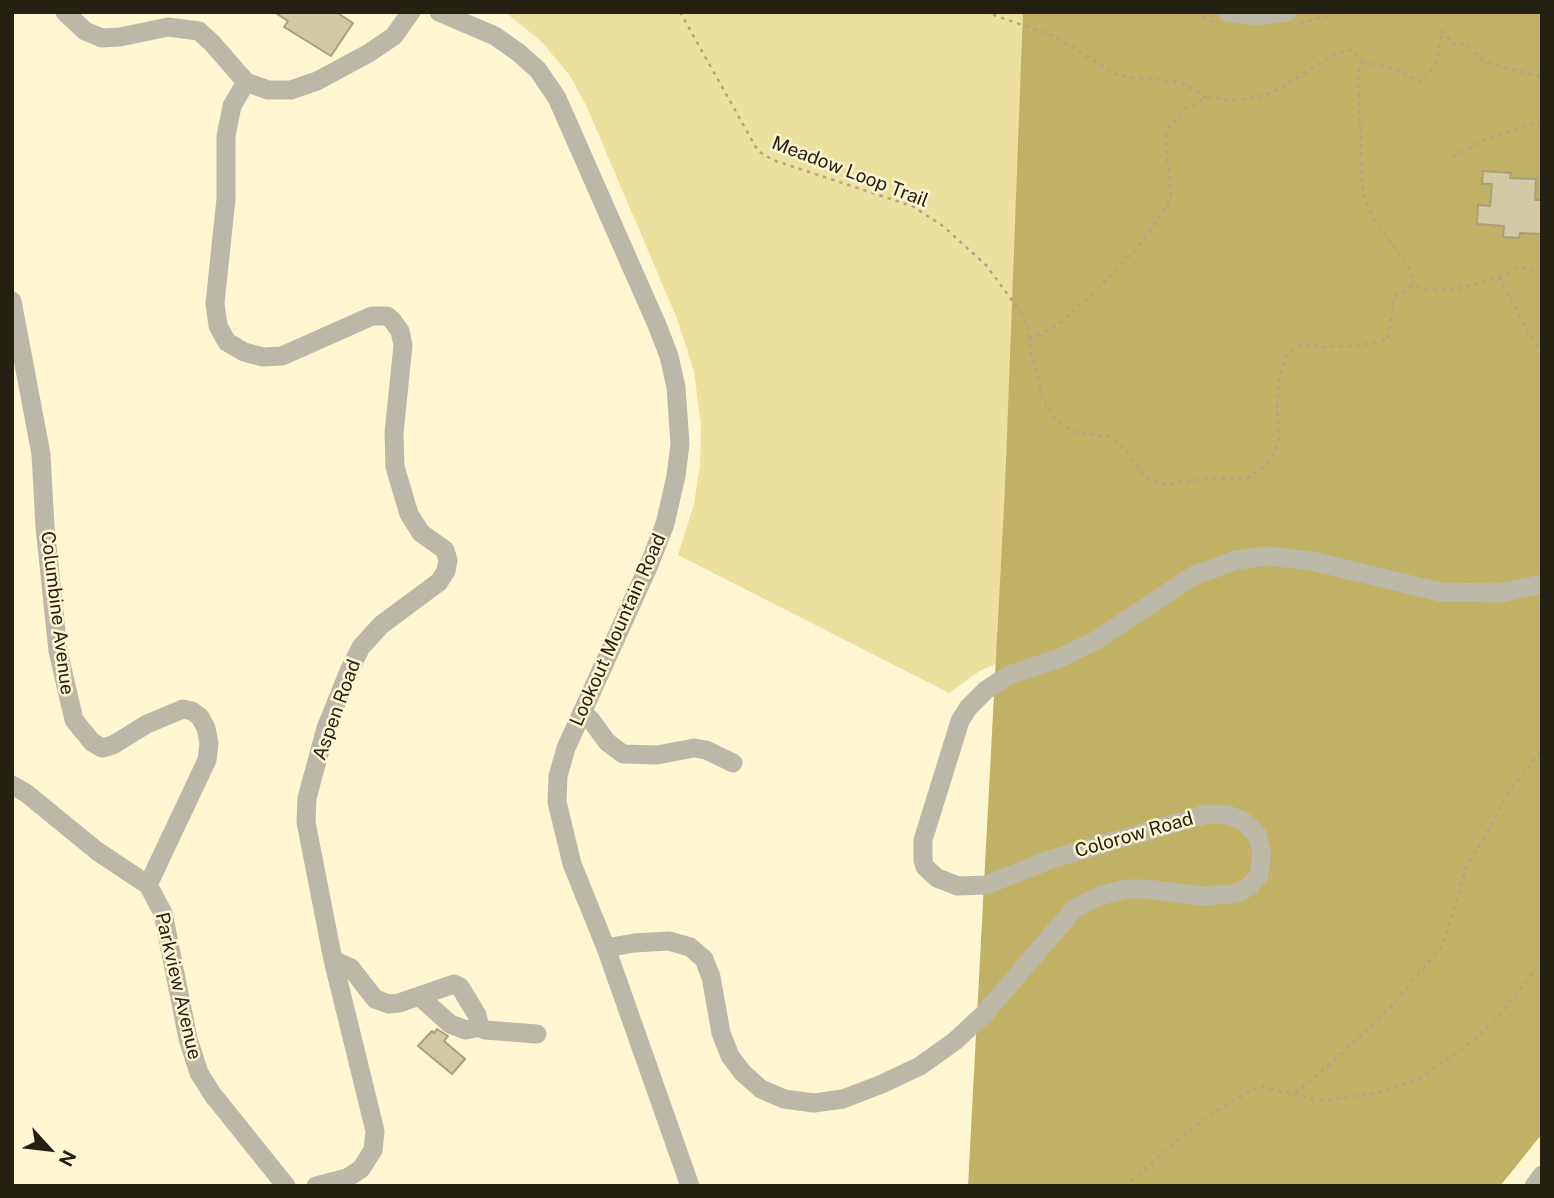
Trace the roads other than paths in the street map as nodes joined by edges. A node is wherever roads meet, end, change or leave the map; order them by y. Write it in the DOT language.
graph roads {
  1 [pos="65,12"];
  2 [pos="411,12"];
  3 [pos="439,12"];
  4 [pos="1227,12"];
  5 [pos="1287,12"];
  6 [pos="246,82"];
  7 [pos="12,302"];
  8 [pos="15,342"];
  9 [pos="1542,584"];
  10 [pos="582,712"];
  11 [pos="733,762"];
  12 [pos="12,785"];
  13 [pos="148,885"];
  14 [pos="606,947"];
  15 [pos="333,960"];
  16 [pos="419,996"];
  17 [pos="480,1027"];
  18 [pos="537,1034"];
  19 [pos="1542,1175"];
  20 [pos="286,1186"];
  21 [pos="316,1186"];
  22 [pos="690,1186"];
  23 [pos="1534,1186"];
  1 -- 6 [label="street"];
  2 -- 6 [label="street"];
  3 -- 10 [label="street, Lookout Mountain Road"];
  4 -- 5 [label="street"];
  6 -- 15 [label="street, Aspen Road"];
  7 -- 8 [label="street, Columbine Avenue"];
  8 -- 13 [label="street, Columbine Avenue"];
  9 -- 14 [label="street, Colorow Road"];
  10 -- 11 [label="street"];
  10 -- 14 [label="street, Lookout Mountain Road"];
  12 -- 13 [label="street, Parkview Avenue"];
  13 -- 20 [label="street, Parkview Avenue"];
  14 -- 22 [label="street, Lookout Mountain Road"];
  15 -- 16 [label="street"];
  15 -- 21 [label="street, Aspen Road"];
  16 -- 17 [label="street"];
  16 -- 17 [label="street"];
  17 -- 18 [label="street"];
  19 -- 23 [label="street"];
}
